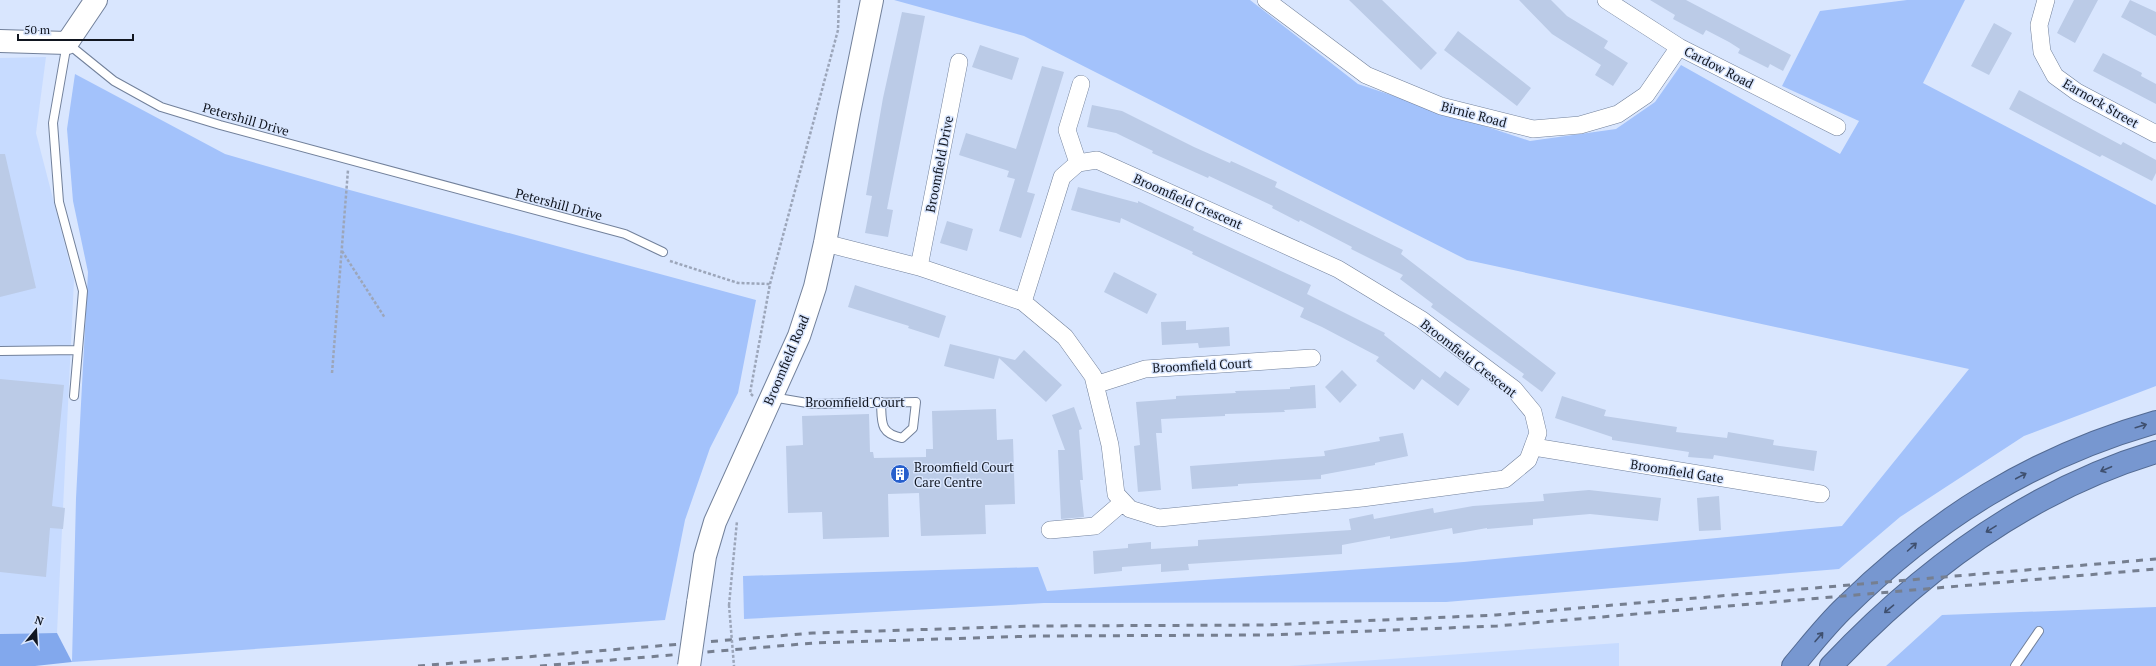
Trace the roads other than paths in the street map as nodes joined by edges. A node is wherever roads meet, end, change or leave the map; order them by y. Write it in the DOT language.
graph roads {
  1 [pos="96,0"];
  2 [pos="872,0"];
  3 [pos="1266,0"];
  4 [pos="1606,0"];
  5 [pos="2046,0"];
  6 [pos="0,41"];
  7 [pos="67,43"];
  8 [pos="1679,47"];
  9 [pos="959,62"];
  10 [pos="1081,84"];
  11 [pos="1837,127"];
  12 [pos="2156,134"];
  13 [pos="1078,163"];
  14 [pos="825,243"];
  15 [pos="663,252"];
  16 [pos="919,267"];
  17 [pos="1023,302"];
  18 [pos="78,350"];
  19 [pos="0,351"];
  20 [pos="1312,358"];
  21 [pos="1095,385"];
  22 [pos="74,396"];
  23 [pos="769,401"];
  24 [pos="881,402"];
  25 [pos="2156,422"];
  26 [pos="1534,447"];
  27 [pos="2156,452"];
  28 [pos="1821,494"];
  29 [pos="1124,502"];
  30 [pos="1050,530"];
  31 [pos="2039,632"];
  32 [pos="689,666"];
  33 [pos="1793,666"];
  34 [pos="1831,666"];
  35 [pos="2015,666"];
  1 -- 7 [label="street"];
  2 -- 14 [label="street, Broomfield Road"];
  3 -- 8 [label="street, Birnie Road"];
  4 -- 8 [label="street, Cardow Road"];
  5 -- 12 [label="street, Earnock Street"];
  6 -- 7 [label="street"];
  7 -- 15 [label="lane, Petershill Drive"];
  7 -- 18 [label="lane"];
  8 -- 11 [label="street, Cardow Road"];
  9 -- 16 [label="street, Broomfield Drive"];
  10 -- 13 [label="street"];
  13 -- 17 [label="street"];
  13 -- 26 [label="street, Broomfield Crescent"];
  14 -- 16 [label="street, Broomfield Crescent"];
  14 -- 23 [label="street, Broomfield Road"];
  16 -- 17 [label="street, Broomfield Crescent"];
  17 -- 21 [label="street, Broomfield Crescent"];
  18 -- 19 [label="lane"];
  18 -- 22 [label="lane"];
  20 -- 21 [label="street, Broomfield Court"];
  21 -- 29 [label="street, Broomfield Crescent"];
  23 -- 24 [label="lane, Broomfield Court"];
  23 -- 32 [label="street, Broomfield Road, bridge"];
  24 -- 24 [label="lane, Broomfield Court"];
  33 -- 25 [label="highway, one-way"];
  26 -- 28 [label="street, Broomfield Gate"];
  26 -- 29 [label="street, Broomfield Crescent"];
  27 -- 34 [label="highway, one-way"];
  29 -- 30 [label="street"];
  31 -- 35 [label="lane"];
}
